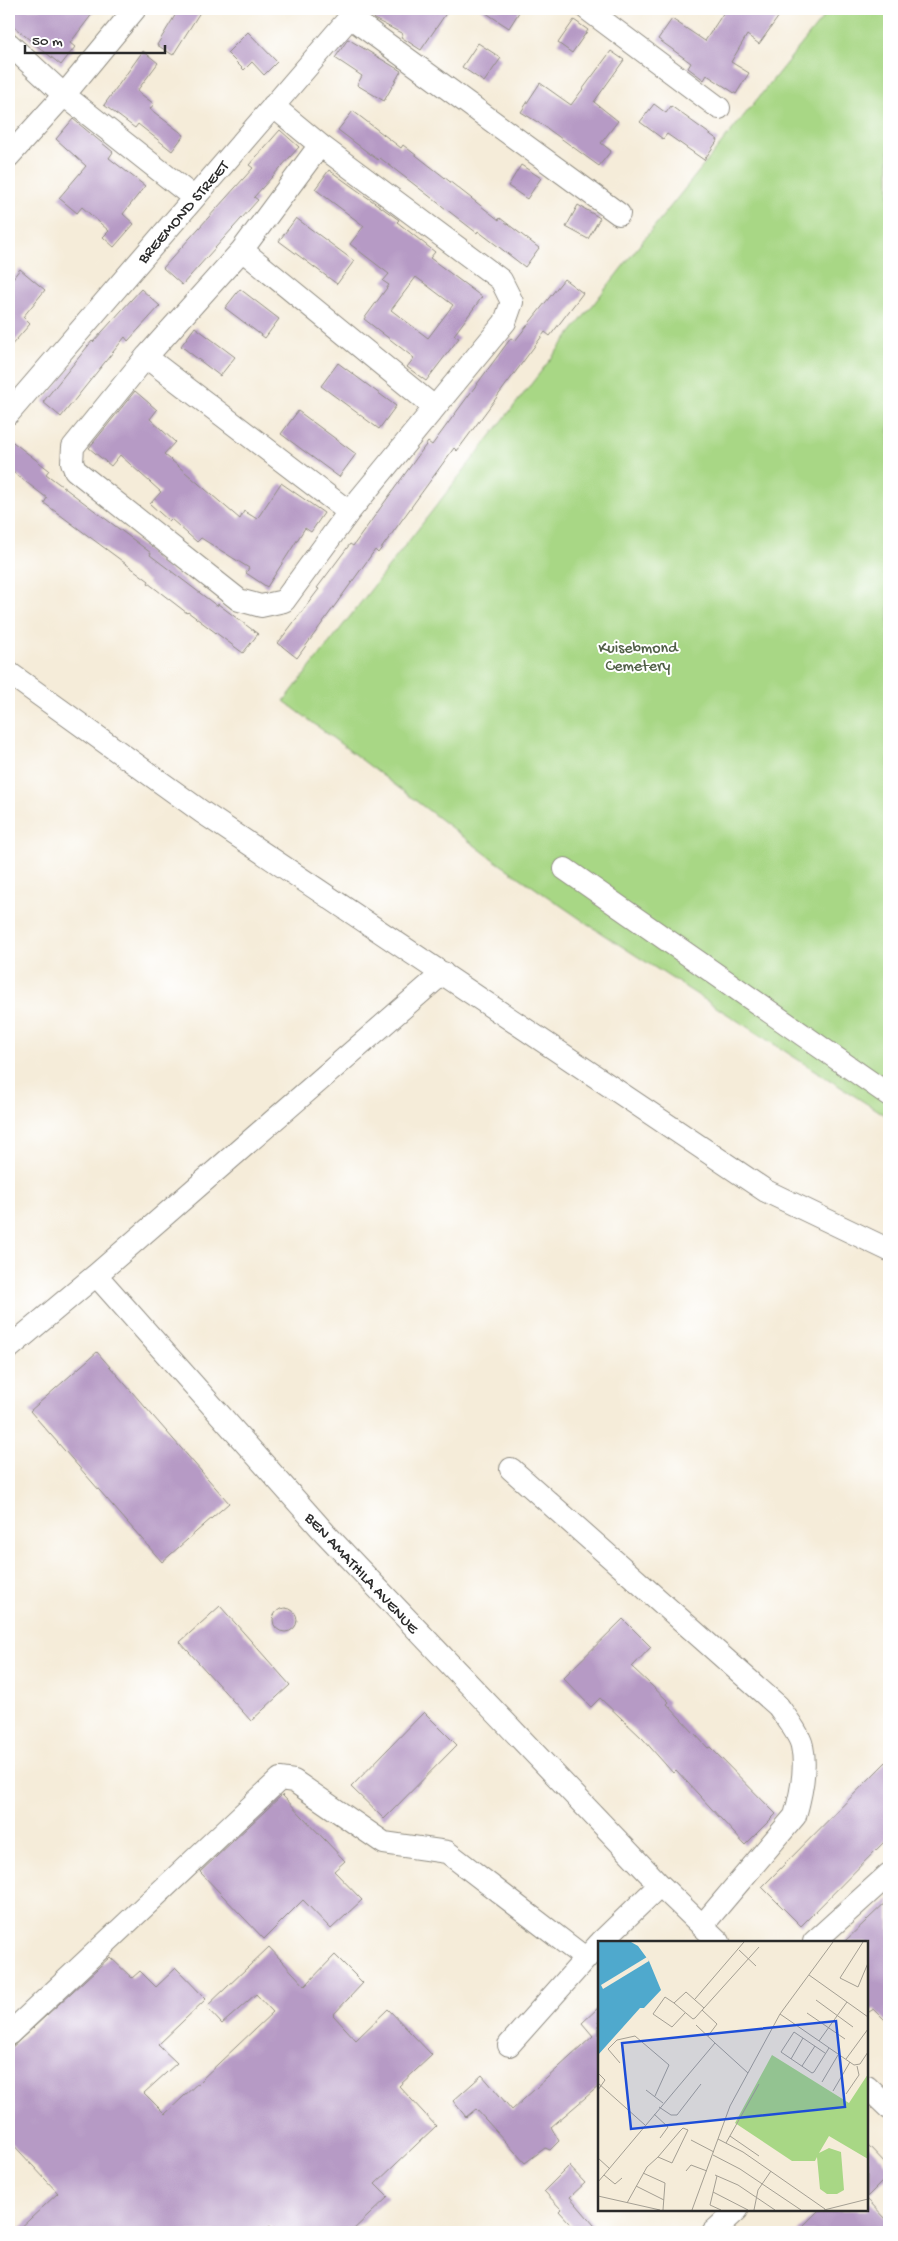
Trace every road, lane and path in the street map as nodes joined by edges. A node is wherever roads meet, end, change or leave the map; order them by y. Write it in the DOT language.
graph roads {
  1 [pos="135,9"];
  2 [pos="587,9"];
  3 [pos="353,13"];
  4 [pos="9,44"];
  5 [pos="64,95"];
  6 [pos="273,106"];
  7 [pos="719,108"];
  8 [pos="320,145"];
  9 [pos="9,156"];
  10 [pos="193,197"];
  11 [pos="618,214"];
  12 [pos="242,250"];
  13 [pos="146,357"];
  14 [pos="434,407"];
  15 [pos="9,413"];
  16 [pos="349,512"];
  17 [pos="9,673"];
  18 [pos="565,869"];
  19 [pos="443,973"];
  20 [pos="889,1095"];
  21 [pos="889,1250"];
  22 [pos="96,1276"];
  23 [pos="12,1340"];
  24 [pos="511,1469"];
  25 [pos="889,1874"];
  26 [pos="660,1885"];
  27 [pos="702,1926"];
  28 [pos="602,1941"];
  29 [pos="718,1941"];
  30 [pos="815,1941"];
  31 [pos="595,1948"];
  32 [pos="9,2034"];
  33 [pos="509,2045"];
  34 [pos="868,2090"];
  35 [pos="889,2108"];
  36 [pos="737,2211"];
  37 [pos="712,2232"];
  1 -- 5 [label="street"];
  2 -- 7 [label="street"];
  3 -- 6 [label="street, BREEMOND STREET"];
  3 -- 11 [label="street"];
  4 -- 5 [label="street"];
  5 -- 9 [label="street"];
  5 -- 10 [label="street"];
  6 -- 8 [label="street"];
  6 -- 10 [label="street, BREEMOND STREET"];
  8 -- 12 [label="street"];
  8 -- 14 [label="street"];
  10 -- 15 [label="street, BREEMOND STREET"];
  12 -- 13 [label="street"];
  12 -- 14 [label="street"];
  13 -- 16 [label="street"];
  13 -- 16 [label="street"];
  14 -- 16 [label="street"];
  17 -- 19 [label="street"];
  18 -- 20 [label="street"];
  19 -- 21 [label="street"];
  19 -- 22 [label="street"];
  22 -- 23 [label="street"];
  22 -- 26 [label="street, BEN AMATHILA AVENUE"];
  24 -- 27 [label="street"];
  25 -- 30 [label="street"];
  26 -- 27 [label="street, BEN AMATHILA AVENUE"];
  26 -- 28 [label="street"];
  27 -- 29 [label="street, BEN AMATHILA AVENUE"];
  31 -- 32 [label="street"];
  31 -- 33 [label="street"];
  34 -- 35 [label="street"];
  36 -- 37 [label="street"];
}
